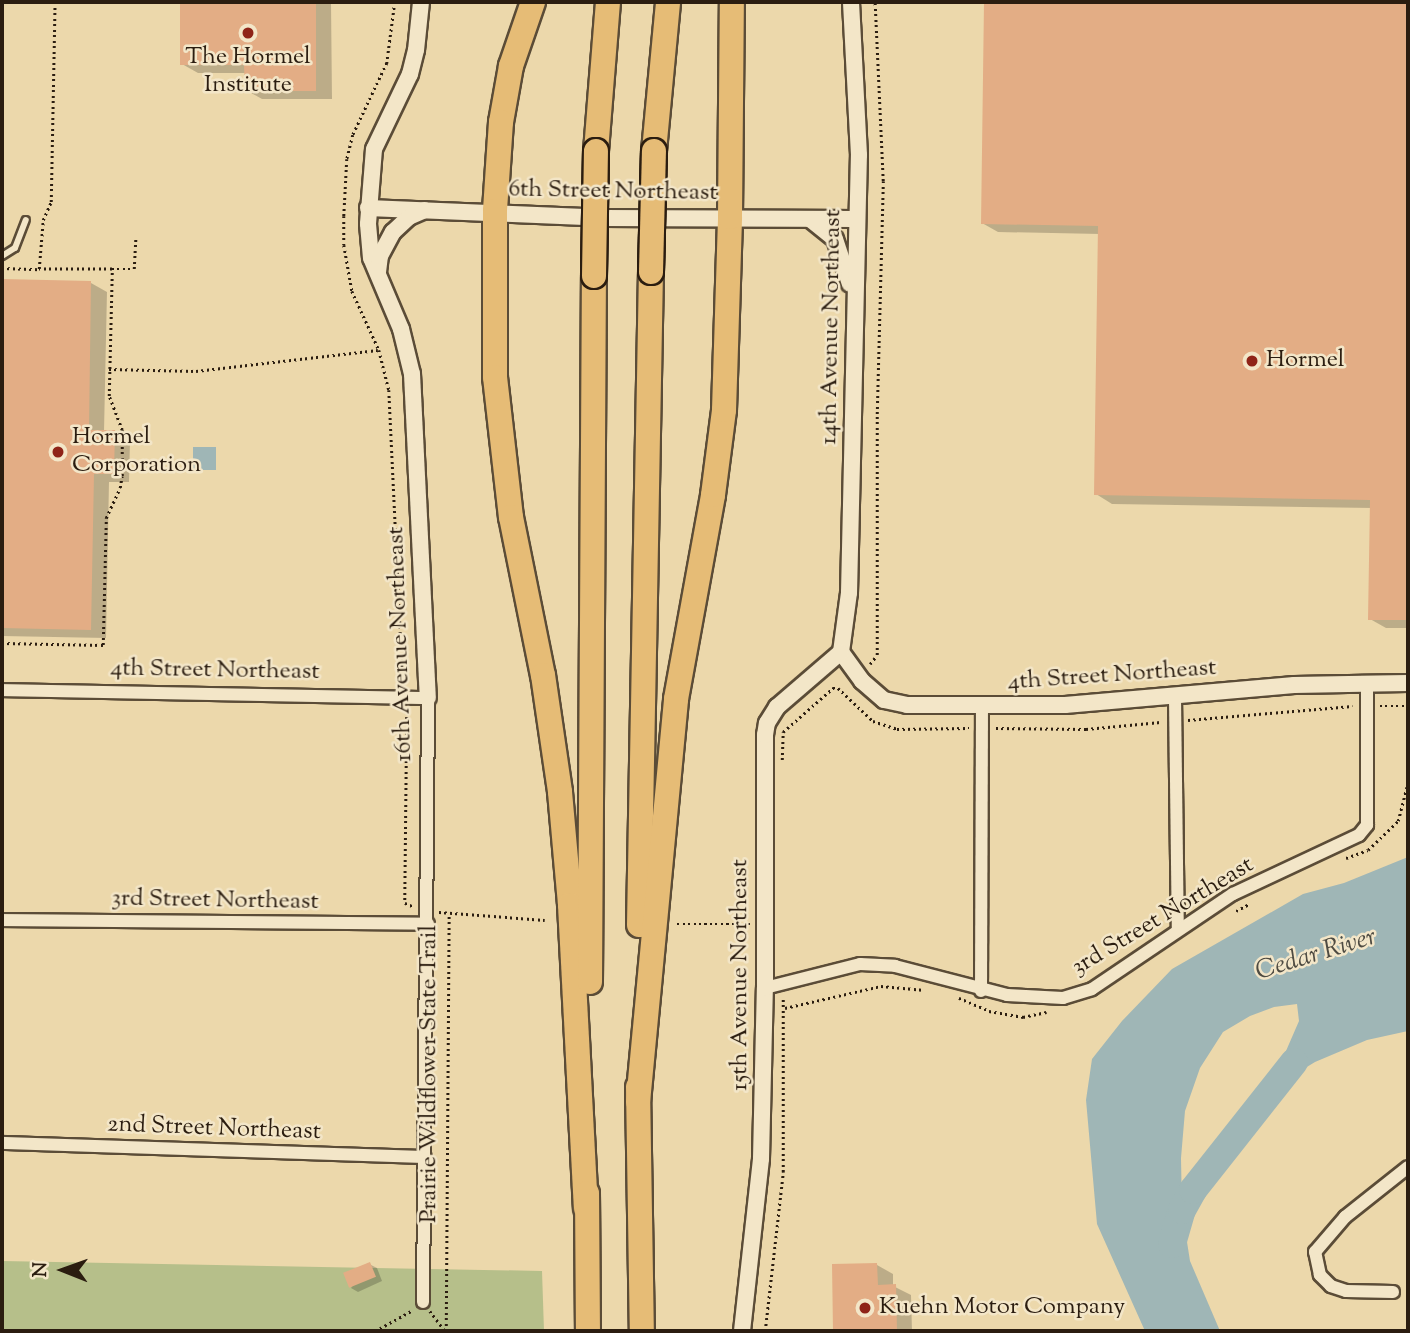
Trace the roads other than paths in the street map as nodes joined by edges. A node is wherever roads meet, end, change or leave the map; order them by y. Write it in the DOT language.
graph roads {
  1 [pos="421,2"];
  2 [pos="533,2"];
  3 [pos="608,2"];
  4 [pos="668,2"];
  5 [pos="732,2"];
  6 [pos="851,2"];
  7 [pos="368,208"];
  8 [pos="431,209"];
  9 [pos="495,212"];
  10 [pos="730,218"];
  11 [pos="808,218"];
  12 [pos="857,219"];
  13 [pos="26,220"];
  14 [pos="2,256"];
  15 [pos="378,278"];
  16 [pos="855,311"];
  17 [pos="841,652"];
  18 [pos="1367,682"];
  19 [pos="1408,683"];
  20 [pos="2,690"];
  21 [pos="428,698"];
  22 [pos="1175,698"];
  23 [pos="982,707"];
  24 [pos="428,918"];
  25 [pos="2,920"];
  26 [pos="1178,930"];
  27 [pos="765,988"];
  28 [pos="981,991"];
  29 [pos="638,1102"];
  30 [pos="2,1143"];
  31 [pos="425,1157"];
  32 [pos="1408,1167"];
  33 [pos="586,1208"];
  34 [pos="1393,1292"];
  35 [pos="423,1303"];
  36 [pos="588,1331"];
  37 [pos="642,1331"];
  38 [pos="741,1331"];
  1 -- 7 [label="street, 16th Avenue Northeast"];
  2 -- 9 [label="highway"];
  3 -- 33 [label="highway, bridge"];
  4 -- 29 [label="highway, bridge"];
  5 -- 10 [label="highway"];
  6 -- 12 [label="street, 14th Avenue Northeast"];
  7 -- 8 [label="street, 6th Street Northeast"];
  7 -- 15 [label="street, 16th Avenue Northeast"];
  8 -- 9 [label="street, 6th Street Northeast"];
  8 -- 15 [label="street"];
  9 -- 10 [label="street, 6th Street Northeast"];
  9 -- 33 [label="highway"];
  10 -- 11 [label="street, 6th Street Northeast"];
  10 -- 29 [label="highway"];
  11 -- 12 [label="street, 6th Street Northeast"];
  11 -- 16 [label="street"];
  12 -- 16 [label="street, 14th Avenue Northeast"];
  13 -- 14 [label="lane"];
  15 -- 21 [label="street, 16th Avenue Northeast"];
  16 -- 17 [label="street, 14th Avenue Northeast"];
  17 -- 23 [label="street, 4th Street Northeast"];
  17 -- 27 [label="street, 15th Avenue Northeast"];
  18 -- 19 [label="street, 4th Street Northeast"];
  18 -- 22 [label="street, 4th Street Northeast"];
  18 -- 26 [label="street, 3rd Street Northeast"];
  20 -- 21 [label="street, 4th Street Northeast"];
  21 -- 24 [label="street, 16th Avenue Northeast"];
  22 -- 23 [label="street, 4th Street Northeast"];
  22 -- 26 [label="street"];
  23 -- 28 [label="street"];
  24 -- 25 [label="street, 3rd Street Northeast"];
  24 -- 31 [label="street, 16th Avenue Northeast"];
  26 -- 28 [label="street, 3rd Street Northeast"];
  27 -- 28 [label="street, 3rd Street Northeast"];
  27 -- 38 [label="street, 15th Avenue Northeast"];
  29 -- 37 [label="highway"];
  30 -- 31 [label="street, 2nd Street Northeast"];
  31 -- 35 [label="street, 16th Avenue Northeast"];
  32 -- 34 [label="street"];
  33 -- 36 [label="highway"];
}
